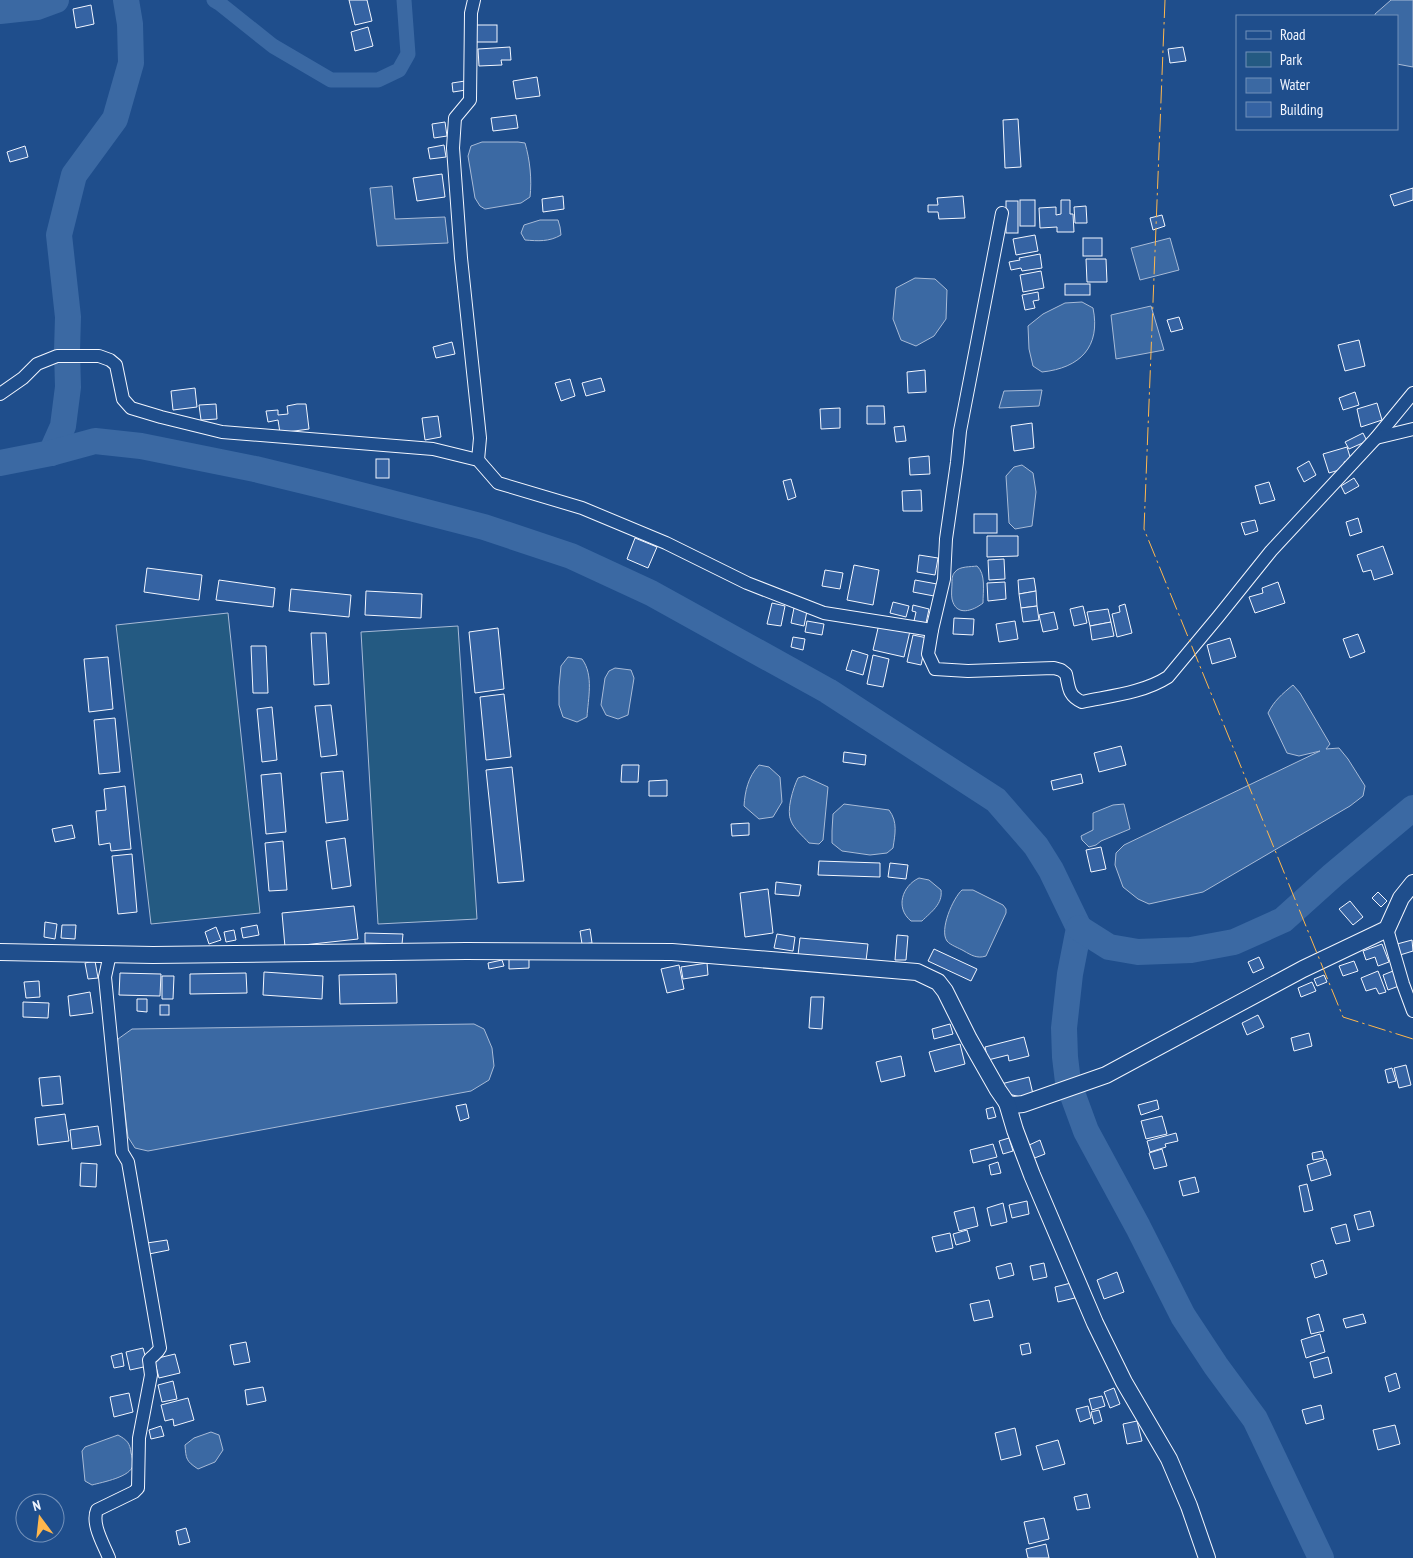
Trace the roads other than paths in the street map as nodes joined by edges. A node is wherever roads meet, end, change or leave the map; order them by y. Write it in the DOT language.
graph roads {
  1 [pos="474,0"];
  2 [pos="1002,213"];
  3 [pos="1413,393"];
  4 [pos="0,394"];
  5 [pos="1413,429"];
  6 [pos="1376,438"];
  7 [pos="478,460"];
  8 [pos="932,630"];
  9 [pos="1413,883"];
  10 [pos="1387,929"];
  11 [pos="0,952"];
  12 [pos="110,954"];
  13 [pos="1413,1011"];
  14 [pos="1007,1103"];
  15 [pos="109,1558"];
  16 [pos="1207,1558"];
  1 -- 7 [label="street"];
  2 -- 8 [label="street"];
  3 -- 6 [label="street"];
  4 -- 7 [label="street"];
  5 -- 6 [label="street"];
  6 -- 8 [label="street"];
  7 -- 8 [label="street"];
  9 -- 10 [label="street"];
  10 -- 13 [label="street"];
  10 -- 14 [label="street"];
  11 -- 12 [label="street"];
  12 -- 14 [label="street"];
  12 -- 15 [label="street"];
  14 -- 16 [label="street"];
}
